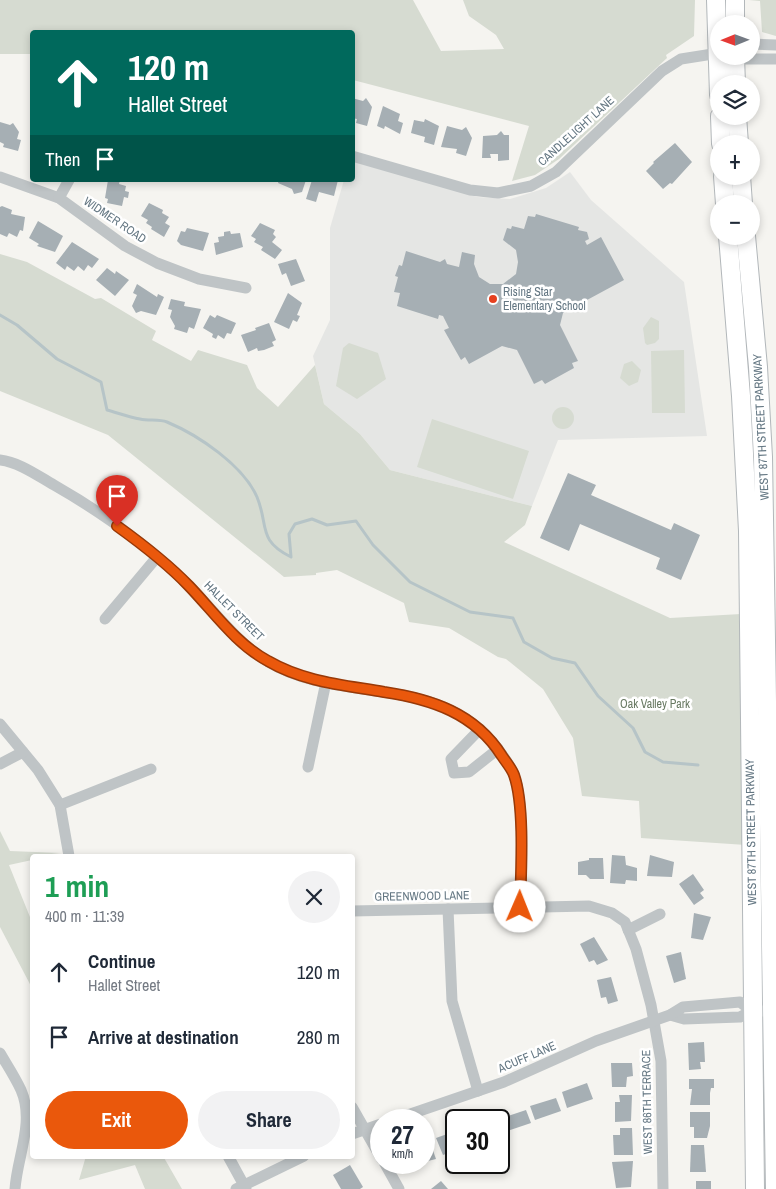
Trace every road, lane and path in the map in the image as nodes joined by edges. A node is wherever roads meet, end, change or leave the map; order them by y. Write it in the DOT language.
graph roads {
  1 [pos="716,0"];
  2 [pos="735,0"];
  3 [pos="717,15"];
  4 [pos="735,15"];
  5 [pos="760,44"];
  6 [pos="776,45"];
  7 [pos="710,54"];
  8 [pos="760,59"];
  9 [pos="776,60"];
  10 [pos="355,157"];
  11 [pos="0,177"];
  12 [pos="67,182"];
  13 [pos="59,198"];
  14 [pos="729,245"];
  15 [pos="747,245"];
  16 [pos="246,288"];
  17 [pos="0,460"];
  18 [pos="763,530"];
  19 [pos="157,557"];
  20 [pos="105,619"];
  21 [pos="326,682"];
  22 [pos="0,724"];
  23 [pos="480,729"];
  24 [pos="498,749"];
  25 [pos="23,752"];
  26 [pos="0,764"];
  27 [pos="308,767"];
  28 [pos="151,769"];
  29 [pos="60,806"];
  30 [pos="69,854"];
  31 [pos="520,907"];
  32 [pos="448,909"];
  33 [pos="355,911"];
  34 [pos="660,914"];
  35 [pos="628,930"];
  36 [pos="752,1011"];
  37 [pos="772,1011"];
  38 [pos="654,1020"];
  39 [pos="0,1053"];
  40 [pos="478,1091"];
  41 [pos="425,1109"];
  42 [pos="355,1112"];
  43 [pos="370,1128"];
  44 [pos="365,1130"];
  45 [pos="355,1133"];
  46 [pos="370,1139"];
  47 [pos="229,1159"];
  48 [pos="298,1159"];
  49 [pos="391,1174"];
  50 [pos="242,1188"];
  51 [pos="15,1189"];
  52 [pos="399,1189"];
  53 [pos="663,1189"];
  54 [pos="755,1189"];
  55 [pos="776,1189"];
  1 -- 3 [label="main road"];
  2 -- 4 [label="main road"];
  5 -- 6 [label="street"];
  7 -- 10 [label="street, CANDLELIGHT LANE"];
  8 -- 9 [label="street"];
  11 -- 13 [label="street, WIDMER ROAD"];
  12 -- 13 [label="street"];
  13 -- 16 [label="street, WIDMER ROAD"];
  14 -- 18 [label="main road, WEST 87TH STREET PARKWAY"];
  15 -- 18 [label="main road, WEST 87TH STREET PARKWAY"];
  17 -- 19 [label="street, HALLET STREET"];
  18 -- 36 [label="main road, WEST 87TH STREET PARKWAY"];
  18 -- 37 [label="main road, WEST 87TH STREET PARKWAY"];
  19 -- 20 [label="street"];
  19 -- 21 [label="street, HALLET STREET"];
  21 -- 23 [label="street, HALLET STREET"];
  21 -- 27 [label="street"];
  22 -- 25 [label="street"];
  23 -- 24 [label="street"];
  23 -- 24 [label="street"];
  24 -- 31 [label="street"];
  25 -- 26 [label="street"];
  25 -- 29 [label="street"];
  28 -- 29 [label="street"];
  29 -- 30 [label="street"];
  31 -- 32 [label="street, GREENWOOD LANE"];
  31 -- 35 [label="street, GREENWOOD LANE"];
  32 -- 33 [label="street, GREENWOOD LANE"];
  32 -- 40 [label="street"];
  34 -- 35 [label="street"];
  35 -- 38 [label="street, WEST 86TH TERRACE"];
  36 -- 37 [label="street, ACUFF LANE"];
  36 -- 38 [label="street, ACUFF LANE"];
  36 -- 54 [label="main road, WEST 87TH STREET PARKWAY"];
  37 -- 55 [label="main road, WEST 87TH STREET PARKWAY"];
  38 -- 40 [label="street, ACUFF LANE"];
  38 -- 53 [label="street, WEST 86TH TERRACE"];
  39 -- 51 [label="street"];
  40 -- 41 [label="street, ACUFF LANE"];
  42 -- 44 [label="street"];
  43 -- 44 [label="street"];
  44 -- 45 [label="street"];
  44 -- 46 [label="street"];
  47 -- 50 [label="street"];
  48 -- 50 [label="street"];
  49 -- 52 [label="street"];
}
